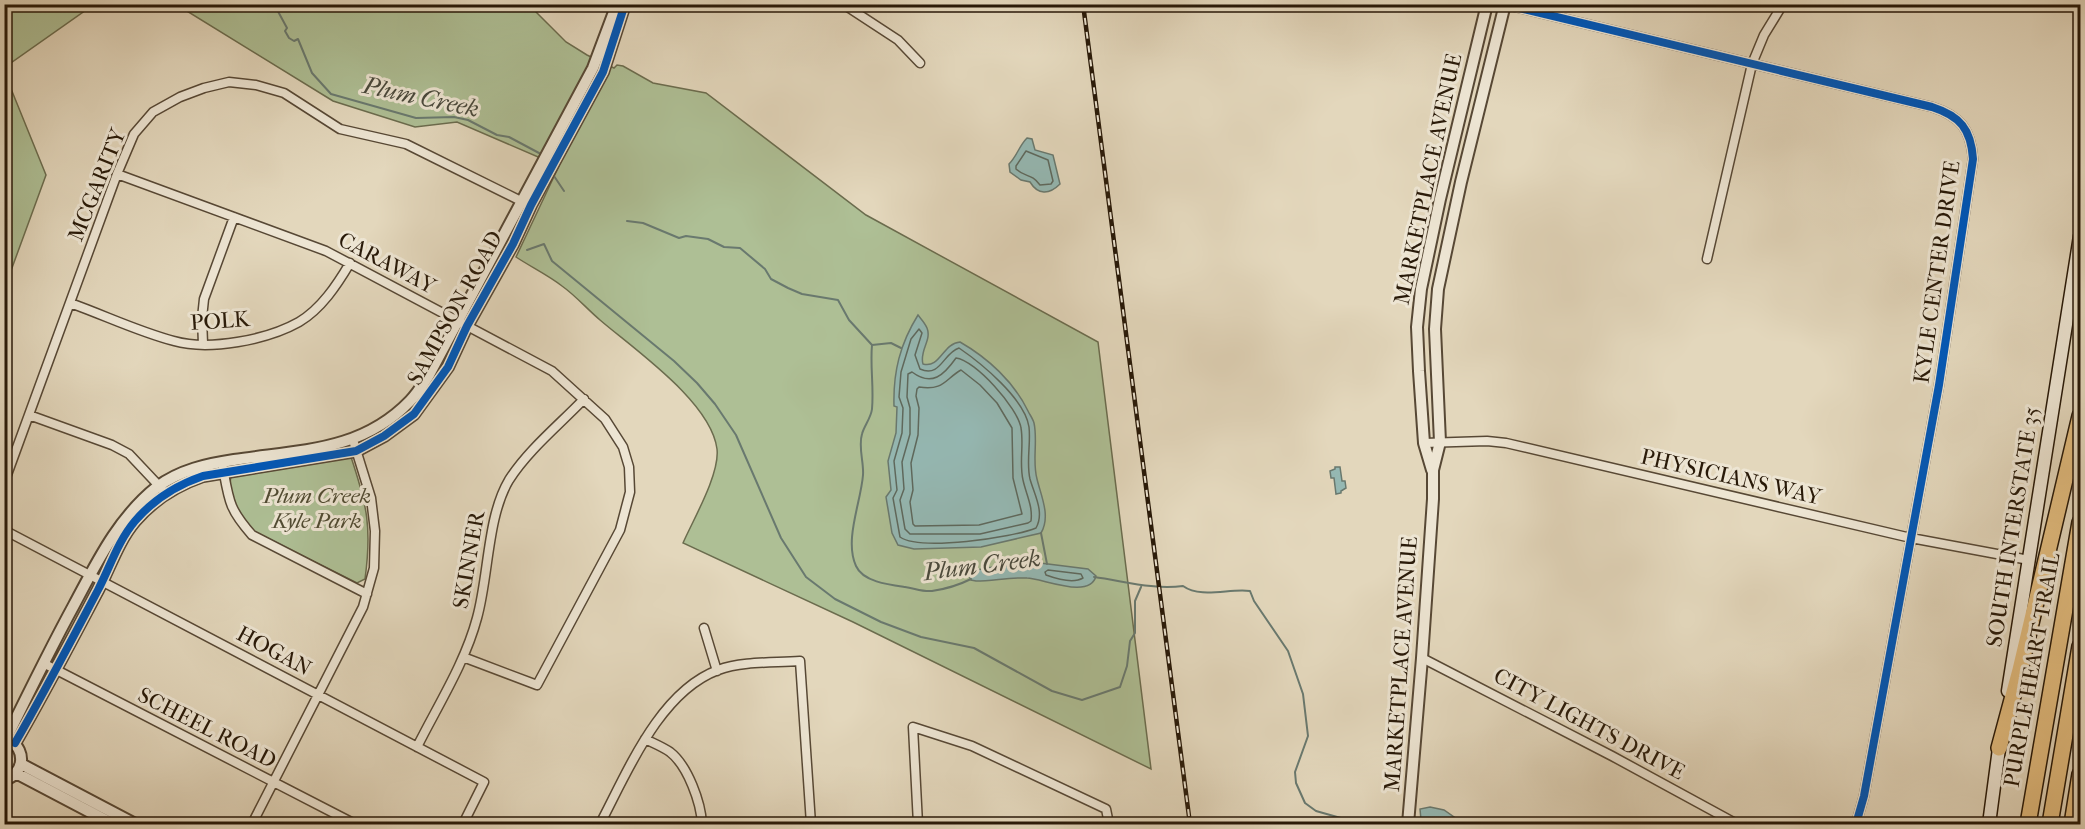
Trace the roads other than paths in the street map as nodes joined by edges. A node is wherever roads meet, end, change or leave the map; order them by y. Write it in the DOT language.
graph roads {
  1 [pos="617,4"];
  2 [pos="625,4"];
  3 [pos="843,4"];
  4 [pos="1487,4"];
  5 [pos="1783,4"];
  6 [pos="1504,5"];
  7 [pos="920,63"];
  8 [pos="1752,64"];
  9 [pos="117,174"];
  10 [pos="526,203"];
  11 [pos="234,217"];
  12 [pos="2080,236"];
  13 [pos="1707,259"];
  14 [pos="350,263"];
  15 [pos="70,303"];
  16 [pos="462,323"];
  17 [pos="203,344"];
  18 [pos="584,399"];
  19 [pos="29,415"];
  20 [pos="2080,416"];
  21 [pos="1440,442"];
  22 [pos="1424,443"];
  23 [pos="354,445"];
  24 [pos="223,467"];
  25 [pos="1433,470"];
  26 [pos="4,483"];
  27 [pos="162,490"];
  28 [pos="2080,522"];
  29 [pos="4,530"];
  30 [pos="1911,537"];
  31 [pos="2029,560"];
  32 [pos="90,575"];
  33 [pos="102,581"];
  34 [pos="367,594"];
  35 [pos="704,628"];
  36 [pos="2080,646"];
  37 [pos="463,657"];
  38 [pos="1422,658"];
  39 [pos="43,663"];
  40 [pos="56,670"];
  41 [pos="717,671"];
  42 [pos="319,695"];
  43 [pos="645,739"];
  44 [pos="8,740"];
  45 [pos="417,747"];
  46 [pos="1999,748"];
  47 [pos="19,769"];
  48 [pos="2080,774"];
  49 [pos="4,780"];
  50 [pos="274,783"];
  51 [pos="113,825"];
  52 [pos="135,825"];
  53 [pos="252,825"];
  54 [pos="355,825"];
  55 [pos="463,825"];
  56 [pos="600,825"];
  57 [pos="702,825"];
  58 [pos="811,825"];
  59 [pos="918,825"];
  60 [pos="1109,825"];
  61 [pos="1408,825"];
  62 [pos="1737,825"];
  63 [pos="1856,825"];
  64 [pos="1989,825"];
  65 [pos="2028,825"];
  66 [pos="2050,825"];
  67 [pos="2072,825"];
  1 -- 10 [label="street, SAMPSON ROAD"];
  2 -- 10 [label="street, SAMPSON ROAD"];
  3 -- 7 [label="street"];
  4 -- 22 [label="street, MARKETPLACE AVENUE"];
  5 -- 8 [label="street"];
  6 -- 8 [label="street, KYLE CENTER DRIVE"];
  6 -- 21 [label="street, MARKETPLACE AVENUE"];
  8 -- 13 [label="street"];
  8 -- 30 [label="street, KYLE CENTER DRIVE"];
  9 -- 10 [label="street, MCGARITY"];
  9 -- 11 [label="street, CARAWAY"];
  9 -- 15 [label="street, MCGARITY"];
  10 -- 16 [label="street, SAMPSON ROAD"];
  11 -- 14 [label="street, CARAWAY"];
  11 -- 17 [label="street"];
  12 -- 31 [label="main road, SOUTH INTERSTATE 35"];
  14 -- 16 [label="street, CARAWAY"];
  14 -- 17 [label="street, POLK"];
  15 -- 17 [label="street, POLK"];
  15 -- 19 [label="street, MCGARITY"];
  16 -- 18 [label="street, CARAWAY"];
  16 -- 23 [label="street, SAMPSON ROAD"];
  18 -- 37 [label="street, SKINNER"];
  18 -- 37 [label="street, CARAWAY"];
  19 -- 26 [label="street, MCGARITY"];
  19 -- 27 [label="street"];
  20 -- 46 [label="highway"];
  21 -- 22 [label="street, PHYSICIANS WAY"];
  21 -- 25 [label="street, MARKETPLACE AVENUE"];
  21 -- 30 [label="street, PHYSICIANS WAY"];
  22 -- 25 [label="street, MARKETPLACE AVENUE"];
  23 -- 24 [label="street, SAMPSON ROAD"];
  23 -- 34 [label="street"];
  24 -- 27 [label="street, SAMPSON ROAD"];
  24 -- 34 [label="street"];
  25 -- 38 [label="street, MARKETPLACE AVENUE"];
  27 -- 32 [label="street, SAMPSON ROAD"];
  27 -- 33 [label="street, SAMPSON ROAD"];
  28 -- 65 [label="highway, PURPLE HEART TRAIL"];
  29 -- 32 [label="street, HOGAN"];
  30 -- 31 [label="street, PHYSICIANS WAY"];
  30 -- 63 [label="street, KYLE CENTER DRIVE"];
  31 -- 46 [label="main road, SOUTH INTERSTATE 35"];
  32 -- 33 [label="street, HOGAN"];
  32 -- 39 [label="street, SAMPSON ROAD"];
  33 -- 40 [label="street, SAMPSON ROAD"];
  33 -- 42 [label="street, HOGAN"];
  34 -- 42 [label="street"];
  35 -- 41 [label="street"];
  36 -- 66 [label="highway, PURPLE HEART TRAIL"];
  37 -- 45 [label="street, SKINNER"];
  38 -- 61 [label="street, MARKETPLACE AVENUE"];
  38 -- 62 [label="street, CITY LIGHTS DRIVE"];
  39 -- 40 [label="street, SCHEEL ROAD"];
  39 -- 44 [label="street, SAMPSON ROAD"];
  40 -- 44 [label="street, SAMPSON ROAD"];
  40 -- 50 [label="street, SCHEEL ROAD"];
  41 -- 43 [label="street"];
  41 -- 58 [label="street"];
  42 -- 45 [label="street, HOGAN"];
  42 -- 50 [label="street"];
  43 -- 56 [label="street"];
  43 -- 57 [label="street"];
  44 -- 47 [label="street"];
  45 -- 55 [label="street, HOGAN"];
  46 -- 64 [label="main road, SOUTH INTERSTATE 35"];
  47 -- 49 [label="street"];
  47 -- 51 [label="street"];
  47 -- 52 [label="street"];
  48 -- 67 [label="highway"];
  50 -- 53 [label="street"];
  50 -- 54 [label="street, SCHEEL ROAD"];
  59 -- 60 [label="street"];
}
